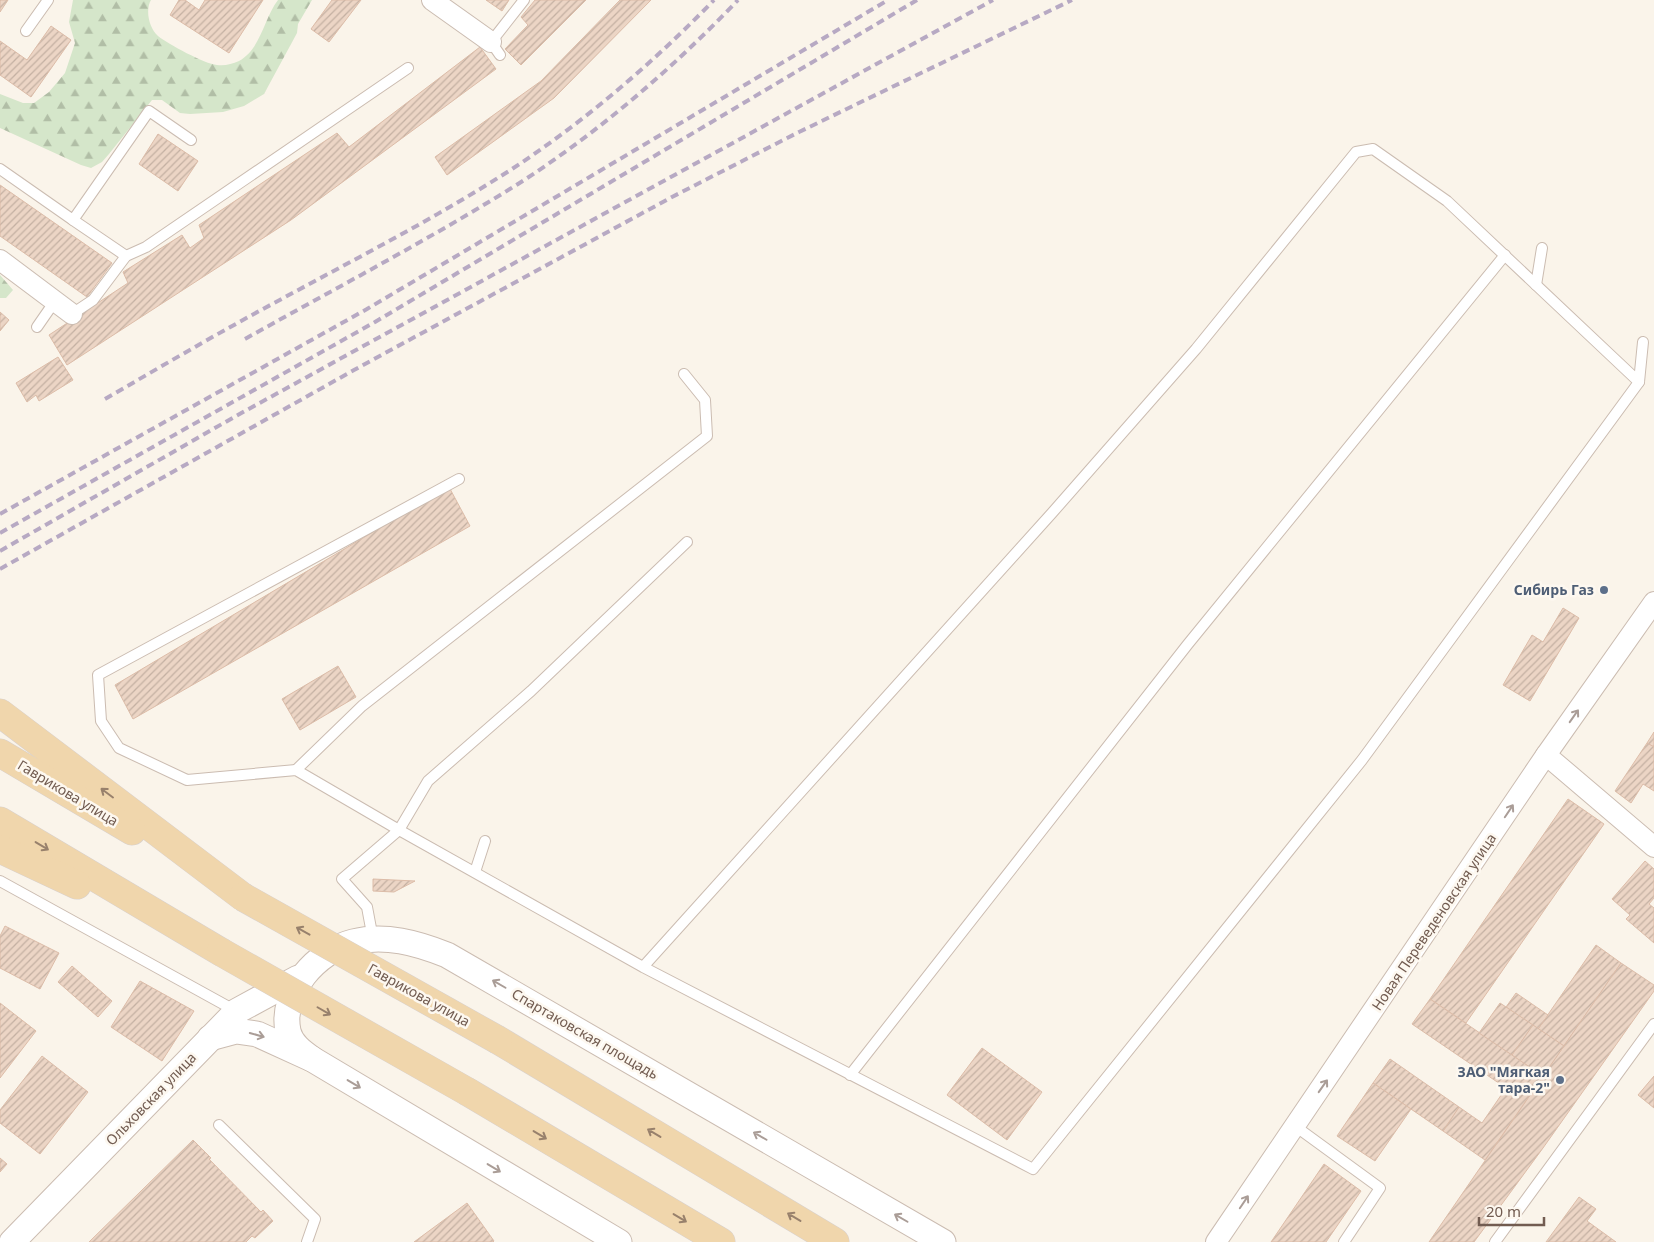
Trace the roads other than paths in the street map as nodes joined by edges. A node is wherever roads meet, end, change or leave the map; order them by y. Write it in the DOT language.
graph roads {
  1 [pos="48,0"];
  2 [pos="432,0"];
  3 [pos="524,0"];
  4 [pos="26,31"];
  5 [pos="495,48"];
  6 [pos="408,68"];
  7 [pos="191,140"];
  8 [pos="0,169"];
  9 [pos="73,220"];
  10 [pos="1542,248"];
  11 [pos="1505,255"];
  12 [pos="126,256"];
  13 [pos="0,260"];
  14 [pos="1536,285"];
  15 [pos="55,301"];
  16 [pos="72,314"];
  17 [pos="37,327"];
  18 [pos="1643,342"];
  19 [pos="684,374"];
  20 [pos="1639,382"];
  21 [pos="459,479"];
  22 [pos="687,542"];
  23 [pos="1654,602"];
  24 [pos="0,713"];
  25 [pos="0,753"];
  26 [pos="1546,755"];
  27 [pos="296,770"];
  28 [pos="0,821"];
  29 [pos="399,830"];
  30 [pos="485,841"];
  31 [pos="1654,847"];
  32 [pos="0,849"];
  33 [pos="475,872"];
  34 [pos="0,881"];
  35 [pos="243,897"];
  36 [pos="373,939"];
  37 [pos="221,952"];
  38 [pos="643,967"];
  39 [pos="304,974"];
  40 [pos="237,1011"];
  41 [pos="1654,1024"];
  42 [pos="210,1038"];
  43 [pos="312,1059"];
  44 [pos="850,1075"];
  45 [pos="219,1125"];
  46 [pos="1295,1126"];
  47 [pos="12,1242"];
  48 [pos="307,1242"];
  49 [pos="618,1242"];
  50 [pos="721,1242"];
  51 [pos="835,1242"];
  52 [pos="943,1242"];
  53 [pos="1216,1242"];
  54 [pos="1344,1242"];
  55 [pos="1495,1242"];
  1 -- 4 [label="lane"];
  2 -- 5 [label="street"];
  3 -- 5 [label="lane"];
  6 -- 12 [label="lane"];
  7 -- 9 [label="lane"];
  8 -- 9 [label="lane"];
  9 -- 12 [label="lane"];
  10 -- 14 [label="lane"];
  11 -- 14 [label="lane"];
  11 -- 38 [label="lane"];
  11 -- 44 [label="lane"];
  12 -- 16 [label="lane"];
  13 -- 15 [label="street"];
  14 -- 20 [label="lane"];
  15 -- 16 [label="street"];
  15 -- 17 [label="lane"];
  18 -- 20 [label="lane"];
  19 -- 27 [label="lane"];
  20 -- 44 [label="lane"];
  21 -- 27 [label="lane"];
  22 -- 29 [label="lane"];
  26 -- 23 [label="street, Новая Переведеновская улица, one-way"];
  35 -- 24 [label="main road, one-way"];
  25 -- 35 [label="main road, Гаврикова улица"];
  26 -- 31 [label="street"];
  46 -- 26 [label="street, Новая Переведеновская улица, one-way"];
  27 -- 29 [label="lane"];
  28 -- 37 [label="main road, one-way"];
  29 -- 33 [label="lane"];
  29 -- 36 [label="lane"];
  30 -- 33 [label="lane"];
  32 -- 37 [label="main road"];
  33 -- 38 [label="lane"];
  34 -- 40 [label="lane"];
  51 -- 35 [label="main road, Гаврикова улица, one-way, bridge"];
  36 -- 39 [label="street, Спартаковская площадь"];
  52 -- 36 [label="street, Спартаковская площадь, one-way"];
  37 -- 50 [label="main road, one-way, bridge"];
  38 -- 44 [label="lane"];
  39 -- 40 [label="street, Ольховская улица"];
  39 -- 43 [label="street, Спартаковская площадь"];
  40 -- 42 [label="street, Ольховская улица"];
  41 -- 55 [label="lane"];
  42 -- 43 [label="street, Спартаковская площадь, one-way"];
  42 -- 47 [label="street, Ольховская улица"];
  43 -- 49 [label="street, Спартаковская площадь, one-way"];
  45 -- 48 [label="lane"];
  53 -- 46 [label="street, Новая Переведеновская улица, one-way"];
  46 -- 54 [label="lane"];
}
